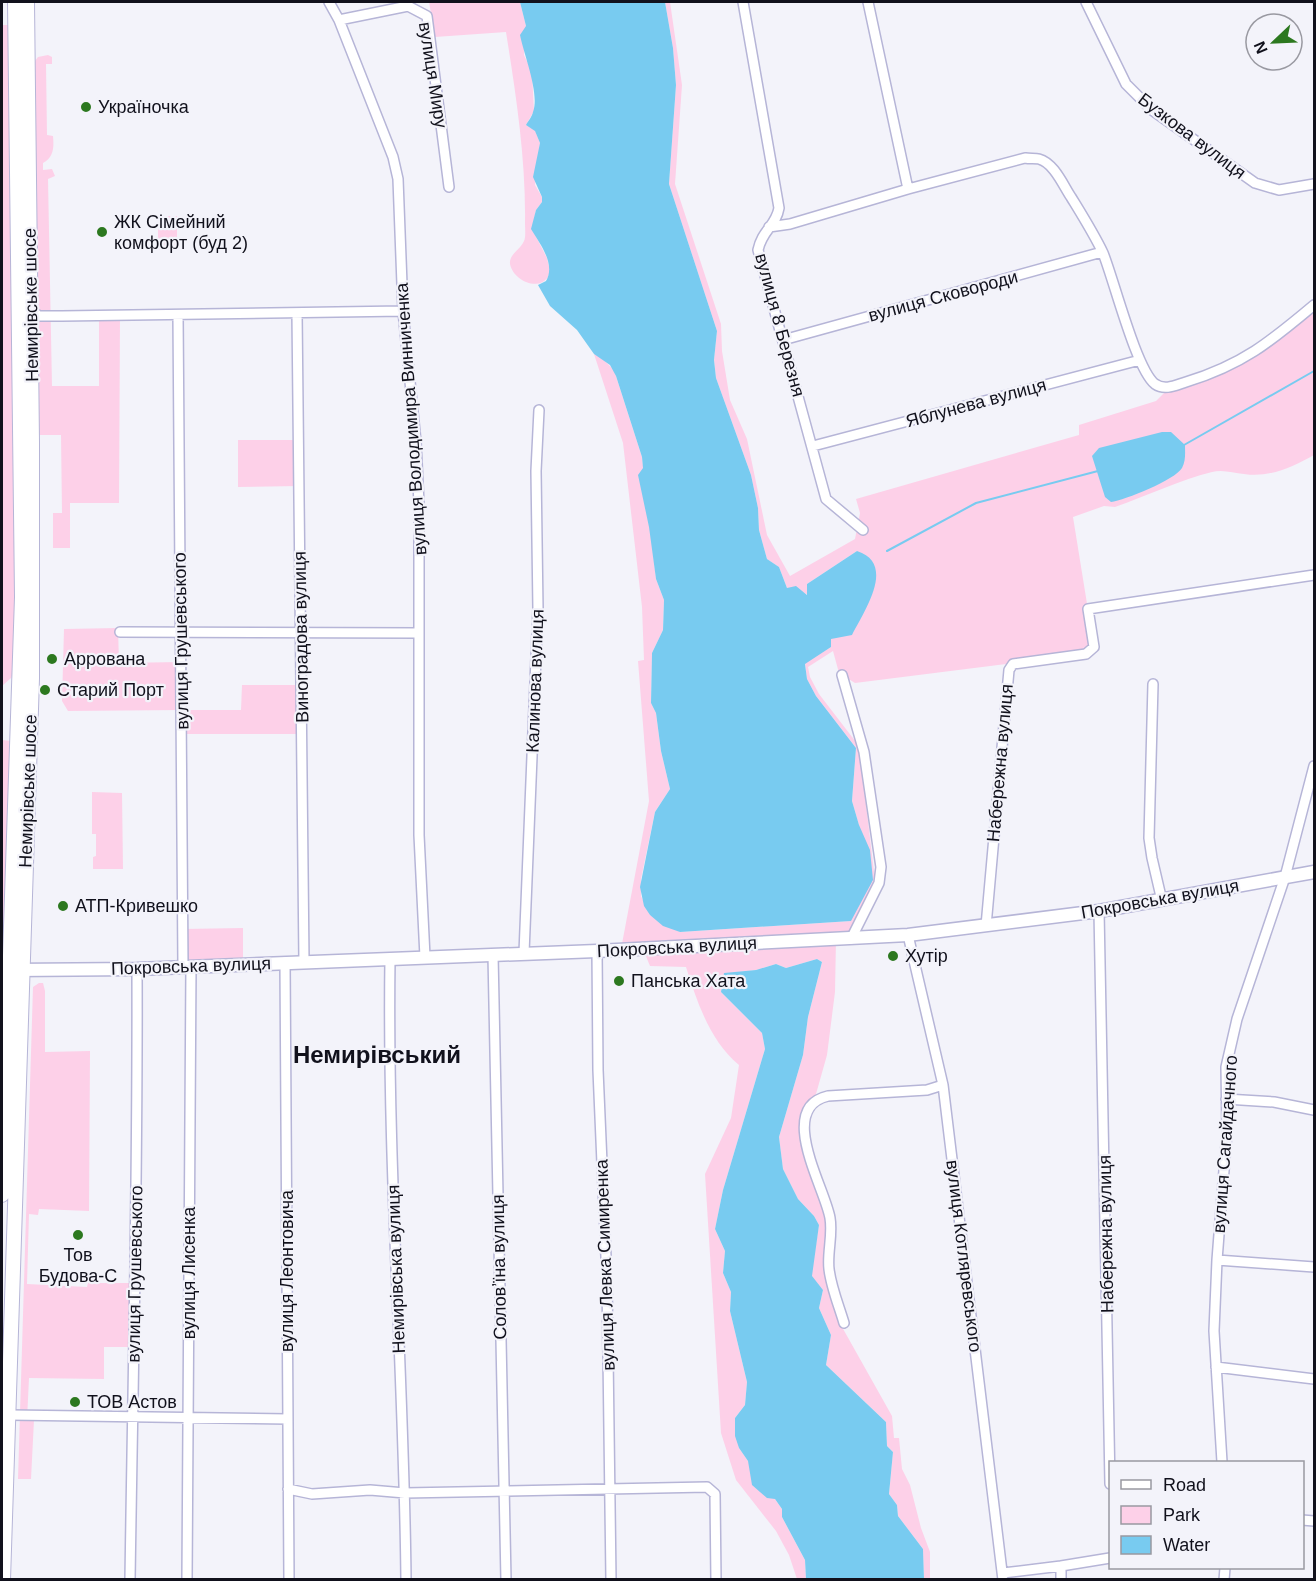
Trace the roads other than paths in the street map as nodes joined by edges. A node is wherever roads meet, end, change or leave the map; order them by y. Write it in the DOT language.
graph roads {
  1 [pos="15,2"];
  2 [pos="27,2"];
  3 [pos="329,2"];
  4 [pos="743,2"];
  5 [pos="868,2"];
  6 [pos="1086,2"];
  7 [pos="339,21"];
  8 [pos="1314,184"];
  9 [pos="449,187"];
  10 [pos="908,189"];
  11 [pos="769,227"];
  12 [pos="1102,252"];
  13 [pos="1314,305"];
  14 [pos="403,311"];
  15 [pos="297,314"];
  16 [pos="178,315"];
  17 [pos="34,316"];
  18 [pos="783,340"];
  19 [pos="1140,360"];
  20 [pos="539,410"];
  21 [pos="813,446"];
  22 [pos="863,530"];
  23 [pos="1314,575"];
  24 [pos="120,632"];
  25 [pos="180,632"];
  26 [pos="301,632"];
  27 [pos="419,633"];
  28 [pos="842,675"];
  29 [pos="1153,684"];
  30 [pos="1314,766"];
  31 [pos="1314,872"];
  32 [pos="1285,878"];
  33 [pos="1162,900"];
  34 [pos="1099,911"];
  35 [pos="986,926"];
  36 [pos="908,935"];
  37 [pos="851,939"];
  38 [pos="597,951"];
  39 [pos="524,953"];
  40 [pos="493,955"];
  41 [pos="425,957"];
  42 [pos="390,959"];
  43 [pos="303,961"];
  44 [pos="285,962"];
  45 [pos="187,966"];
  46 [pos="137,969"];
  47 [pos="21,970"];
  48 [pos="943,1085"];
  49 [pos="1226,1099"];
  50 [pos="1314,1110"];
  51 [pos="2,1195"];
  52 [pos="1217,1260"];
  53 [pos="1314,1267"];
  54 [pos="844,1323"];
  55 [pos="1216,1367"];
  56 [pos="1314,1379"];
  57 [pos="10,1415"];
  58 [pos="132,1418"];
  59 [pos="189,1419"];
  60 [pos="288,1419"];
  61 [pos="1110,1461"];
  62 [pos="1222,1461"];
  63 [pos="288,1489"];
  64 [pos="504,1490"];
  65 [pos="609,1490"];
  66 [pos="405,1493"];
  67 [pos="1109,1558"];
  68 [pos="1061,1566"];
  69 [pos="1003,1576"];
  70 [pos="3,1580"];
  71 [pos="130,1580"];
  72 [pos="187,1580"];
  73 [pos="289,1580"];
  74 [pos="406,1580"];
  75 [pos="506,1580"];
  76 [pos="611,1580"];
  77 [pos="716,1580"];
  78 [pos="1061,1580"];
  1 -- 47 [label="main road, Немирівське шосе"];
  2 -- 17 [label="main road, Немирівське шосе"];
  3 -- 7 [label="street, вулиця Володимира Винниченка"];
  4 -- 11 [label="street, вулиця 8 Березня"];
  5 -- 10 [label="street"];
  6 -- 8 [label="street, Бузкова вулиця"];
  7 -- 9 [label="street, вулиця Миру"];
  7 -- 14 [label="street, вулиця Володимира Винниченка"];
  10 -- 11 [label="street"];
  10 -- 12 [label="street"];
  11 -- 18 [label="street, вулиця 8 Березня"];
  12 -- 18 [label="street, вулиця Сковороди"];
  12 -- 19 [label="street"];
  13 -- 19 [label="street"];
  14 -- 15 [label="street"];
  14 -- 27 [label="street, вулиця Володимира Винниченка"];
  15 -- 16 [label="street"];
  15 -- 26 [label="street, Виноградова вулиця"];
  16 -- 17 [label="street"];
  16 -- 25 [label="street, вулиця Грушевського"];
  17 -- 47 [label="main road, Немирівське шосе"];
  18 -- 21 [label="street, вулиця 8 Березня"];
  19 -- 21 [label="street, Яблунева вулиця"];
  20 -- 39 [label="street, Калинова вулиця"];
  21 -- 22 [label="street, вулиця 8 Березня"];
  23 -- 35 [label="street, Набережна вулиця"];
  24 -- 25 [label="street"];
  25 -- 26 [label="street"];
  25 -- 45 [label="street, вулиця Грушевського"];
  26 -- 27 [label="street"];
  26 -- 43 [label="street, Виноградова вулиця"];
  27 -- 41 [label="street, вулиця Володимира Винниченка"];
  28 -- 37 [label="street"];
  29 -- 33 [label="street"];
  30 -- 32 [label="street, вулиця Сагайдачного"];
  31 -- 32 [label="street, Покровська вулиця"];
  32 -- 33 [label="street, Покровська вулиця"];
  32 -- 49 [label="street, вулиця Сагайдачного"];
  33 -- 34 [label="street, Покровська вулиця"];
  34 -- 35 [label="street, Покровська вулиця"];
  34 -- 61 [label="street, Набережна вулиця"];
  35 -- 36 [label="street, Покровська вулиця"];
  36 -- 37 [label="street, Покровська вулиця"];
  36 -- 48 [label="street, вулиця Котляревського"];
  37 -- 38 [label="street, Покровська вулиця"];
  38 -- 39 [label="street, Покровська вулиця"];
  38 -- 65 [label="street, вулиця Левка Симиренка"];
  39 -- 40 [label="street, Покровська вулиця"];
  40 -- 41 [label="street, Покровська вулиця"];
  40 -- 64 [label="street, Соловʼїна вулиця"];
  41 -- 42 [label="street, Покровська вулиця"];
  42 -- 43 [label="street, Покровська вулиця"];
  42 -- 66 [label="street, Немирівська вулиця"];
  43 -- 44 [label="street, Покровська вулиця"];
  44 -- 45 [label="street, Покровська вулиця"];
  44 -- 60 [label="street, вулиця Леонтовича"];
  45 -- 46 [label="street, Покровська вулиця"];
  45 -- 59 [label="street, вулиця Лисенка"];
  46 -- 47 [label="street, Покровська вулиця"];
  46 -- 58 [label="street, вулиця Грушевського"];
  47 -- 51 [label="main road, Немирівське шосе"];
  47 -- 57 [label="main road, Немирівське шосе"];
  48 -- 54 [label="street"];
  48 -- 69 [label="street, вулиця Котляревського"];
  49 -- 50 [label="street"];
  49 -- 52 [label="street, вулиця Сагайдачного"];
  52 -- 53 [label="street"];
  52 -- 55 [label="street, вулиця Сагайдачного"];
  55 -- 56 [label="street"];
  55 -- 62 [label="street, вулиця Сагайдачного"];
  57 -- 58 [label="street"];
  57 -- 70 [label="main road, Немирівське шосе"];
  58 -- 59 [label="street"];
  58 -- 71 [label="street, вулиця Грушевського"];
  59 -- 60 [label="street"];
  59 -- 72 [label="street, вулиця Лисенка"];
  60 -- 63 [label="street, вулиця Леонтовича"];
  63 -- 66 [label="street"];
  63 -- 73 [label="street, вулиця Леонтовича"];
  64 -- 65 [label="street"];
  64 -- 66 [label="street"];
  64 -- 75 [label="street, Соловʼїна вулиця"];
  65 -- 76 [label="street, вулиця Левка Симиренка"];
  65 -- 77 [label="street"];
  66 -- 74 [label="street, Немирівська вулиця"];
  67 -- 68 [label="street"];
  68 -- 69 [label="street"];
  68 -- 78 [label="street"];
}
